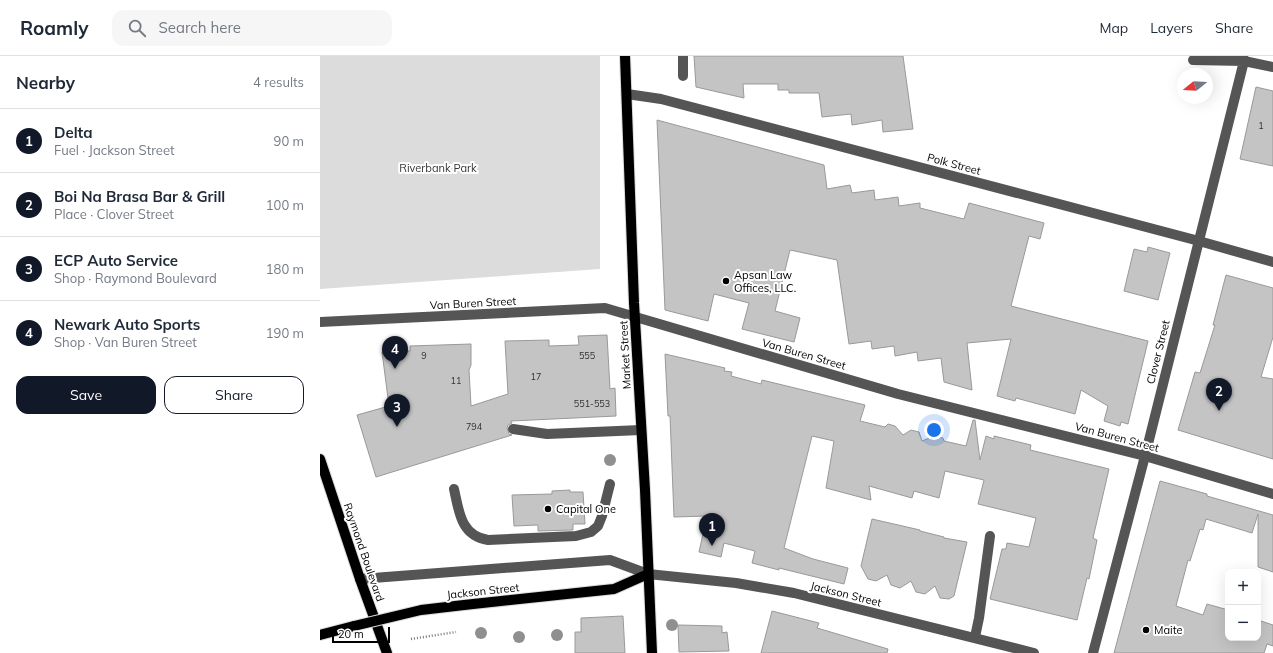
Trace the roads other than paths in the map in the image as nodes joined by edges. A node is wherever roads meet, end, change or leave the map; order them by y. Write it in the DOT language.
graph roads {
  1 [pos="625,56"];
  2 [pos="683,56"];
  3 [pos="1244,59"];
  4 [pos="1192,60"];
  5 [pos="1273,67"];
  6 [pos="683,76"];
  7 [pos="628,94"];
  8 [pos="1199,241"];
  9 [pos="1273,262"];
  10 [pos="635,318"];
  11 [pos="320,322"];
  12 [pos="513,429"];
  13 [pos="641,430"];
  14 [pos="1145,456"];
  15 [pos="320,459"];
  16 [pos="610,484"];
  17 [pos="454,489"];
  18 [pos="1273,494"];
  19 [pos="990,536"];
  20 [pos="648,574"];
  21 [pos="360,579"];
  22 [pos="320,635"];
  23 [pos="974,637"];
  24 [pos="387,653"];
  25 [pos="652,653"];
  26 [pos="1034,653"];
  27 [pos="1093,653"];
  1 -- 7 [label="main road, Market Street"];
  2 -- 6 [label="street"];
  3 -- 4 [label="street"];
  3 -- 5 [label="street"];
  3 -- 8 [label="street, Clover Street"];
  7 -- 8 [label="street, Polk Street"];
  7 -- 10 [label="main road, Market Street"];
  8 -- 9 [label="street, Polk Street"];
  8 -- 14 [label="street, Clover Street"];
  10 -- 11 [label="street, Van Buren Street"];
  10 -- 13 [label="main road, Market Street"];
  10 -- 14 [label="street, Van Buren Street"];
  12 -- 13 [label="street"];
  13 -- 20 [label="main road, Market Street"];
  14 -- 18 [label="street, Van Buren Street"];
  14 -- 27 [label="street, Clover Street"];
  15 -- 21 [label="main road, Raymond Boulevard"];
  16 -- 17 [label="street"];
  19 -- 23 [label="street"];
  20 -- 21 [label="street, Jackson Street"];
  20 -- 22 [label="main road, Jackson Street, bridge"];
  20 -- 23 [label="street, Jackson Street"];
  20 -- 25 [label="main road, Market Street"];
  21 -- 24 [label="main road, Raymond Boulevard"];
  23 -- 26 [label="street, Jackson Street"];
}
